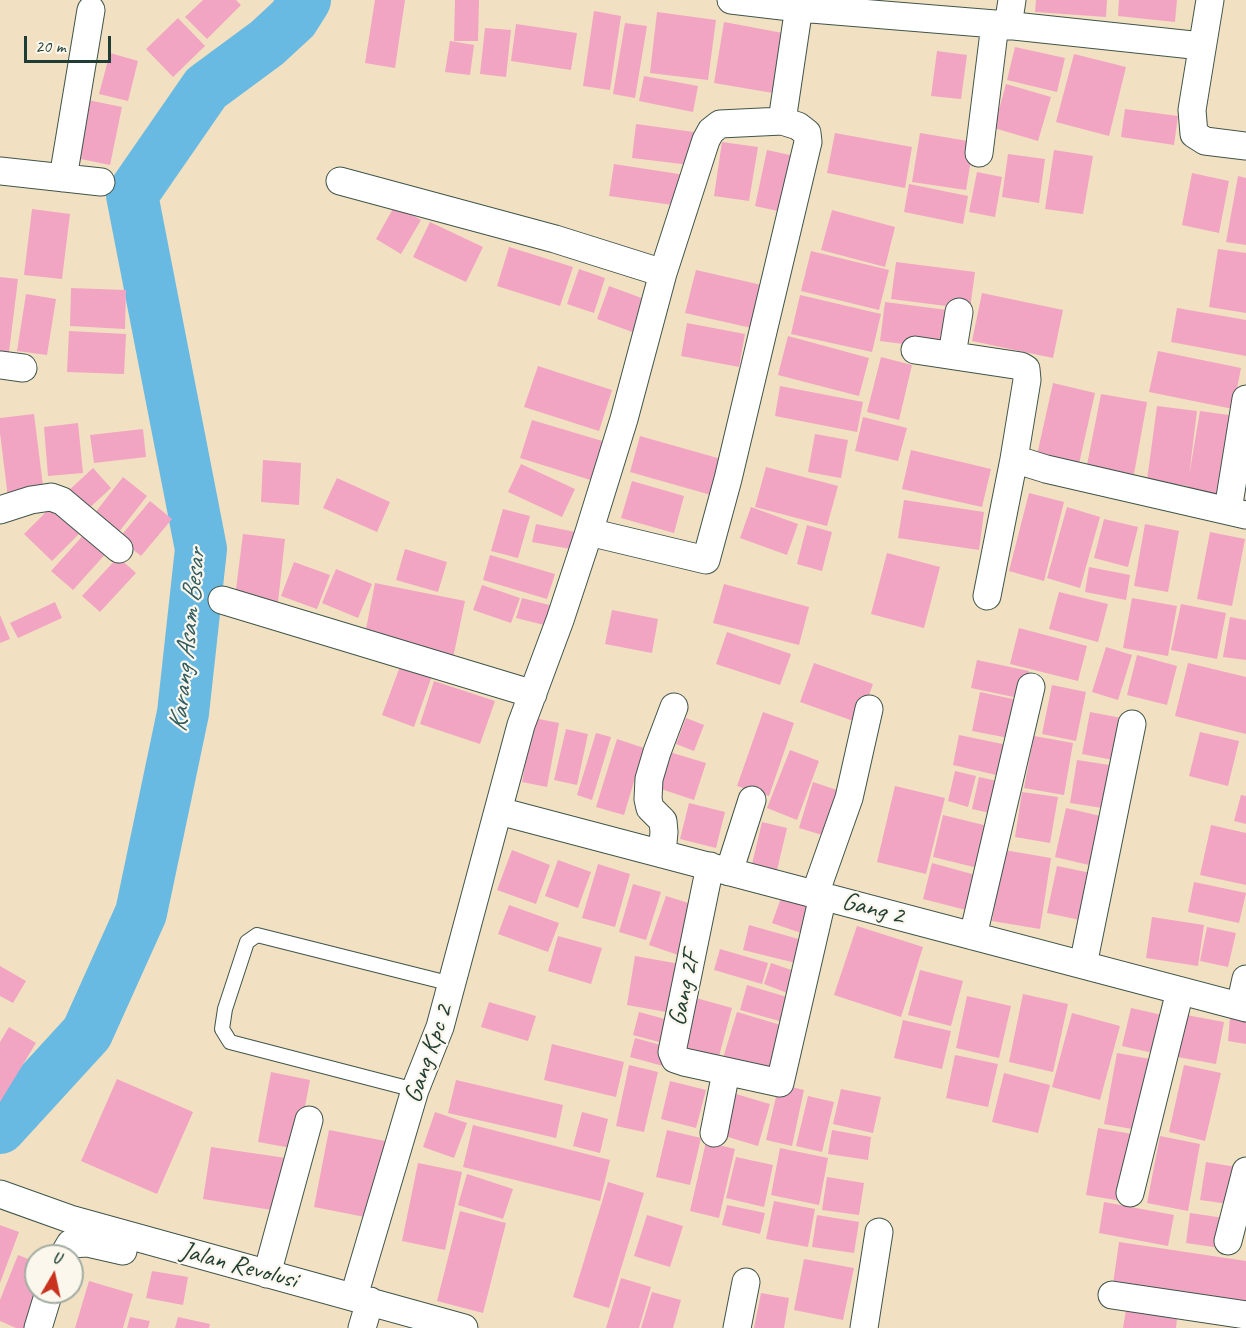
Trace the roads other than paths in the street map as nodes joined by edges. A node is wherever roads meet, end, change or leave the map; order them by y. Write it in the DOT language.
graph roads {
  1 [pos="731,0"];
  2 [pos="1210,0"];
  3 [pos="800,4"];
  4 [pos="91,10"];
  5 [pos="1005,16"];
  6 [pos="1202,46"];
  7 [pos="782,121"];
  8 [pos="1246,146"];
  9 [pos="979,153"];
  10 [pos="0,171"];
  11 [pos="63,178"];
  12 [pos="340,181"];
  13 [pos="101,182"];
  14 [pos="663,273"];
  15 [pos="959,312"];
  16 [pos="915,350"];
  17 [pos="952,355"];
  18 [pos="1246,399"];
  19 [pos="1014,459"];
  20 [pos="0,510"];
  21 [pos="1237,512"];
  22 [pos="590,532"];
  23 [pos="119,549"];
  24 [pos="987,596"];
  25 [pos="222,600"];
  26 [pos="1031,687"];
  27 [pos="533,694"];
  28 [pos="674,707"];
  29 [pos="869,709"];
  30 [pos="1132,724"];
  31 [pos="752,801"];
  32 [pos="499,811"];
  33 [pos="662,854"];
  34 [pos="720,869"];
  35 [pos="819,895"];
  36 [pos="973,936"];
  37 [pos="1083,964"];
  38 [pos="1246,979"];
  39 [pos="452,984"];
  40 [pos="1180,991"];
  41 [pos="1243,1007"];
  42 [pos="726,1072"];
  43 [pos="415,1090"];
  44 [pos="309,1120"];
  45 [pos="714,1133"];
  46 [pos="1246,1171"];
  47 [pos="1130,1192"];
  48 [pos="8,1197"];
  49 [pos="879,1232"];
  50 [pos="1228,1241"];
  51 [pos="153,1242"];
  52 [pos="70,1244"];
  53 [pos="267,1274"];
  54 [pos="746,1282"];
  55 [pos="1112,1295"];
  56 [pos="362,1299"];
  57 [pos="45,1304"];
  58 [pos="1246,1315"];
  59 [pos="1185,1317"];
  60 [pos="38,1328"];
  61 [pos="362,1328"];
  62 [pos="464,1328"];
  63 [pos="737,1328"];
  64 [pos="864,1328"];
  1 -- 3 [label="street"];
  2 -- 6 [label="street"];
  3 -- 5 [label="street"];
  3 -- 7 [label="street"];
  4 -- 11 [label="street"];
  5 -- 6 [label="street"];
  5 -- 9 [label="street"];
  6 -- 8 [label="street"];
  7 -- 14 [label="street, Gang Kpc 2"];
  7 -- 22 [label="street"];
  10 -- 11 [label="street"];
  11 -- 13 [label="street"];
  12 -- 14 [label="street"];
  14 -- 22 [label="street, Gang Kpc 2"];
  15 -- 17 [label="street"];
  16 -- 17 [label="street"];
  17 -- 19 [label="street"];
  18 -- 21 [label="street"];
  19 -- 21 [label="street"];
  19 -- 24 [label="street"];
  20 -- 23 [label="street"];
  22 -- 27 [label="street, Gang Kpc 2"];
  25 -- 27 [label="street"];
  26 -- 36 [label="street"];
  27 -- 32 [label="street, Gang Kpc 2"];
  28 -- 33 [label="street"];
  29 -- 35 [label="street"];
  30 -- 37 [label="street"];
  31 -- 34 [label="street"];
  32 -- 33 [label="street, Gang 2"];
  32 -- 39 [label="street, Gang Kpc 2"];
  33 -- 34 [label="street, Gang 2"];
  34 -- 35 [label="street, Gang 2"];
  34 -- 42 [label="street, Gang 2F"];
  35 -- 36 [label="street, Gang 2"];
  35 -- 42 [label="street"];
  36 -- 37 [label="street, Gang 2"];
  37 -- 40 [label="street, Gang 2"];
  38 -- 41 [label="street"];
  39 -- 43 [label="street, Gang Kpc 2"];
  39 -- 43 [label="lane"];
  40 -- 41 [label="street, Gang 2"];
  40 -- 47 [label="street"];
  42 -- 45 [label="street"];
  43 -- 56 [label="street, Gang Kpc 2"];
  44 -- 53 [label="street"];
  46 -- 50 [label="street"];
  48 -- 51 [label="street, Jalan Revolusi"];
  49 -- 64 [label="street"];
  51 -- 52 [label="street"];
  51 -- 53 [label="street, Jalan Revolusi"];
  53 -- 56 [label="street, Jalan Revolusi"];
  54 -- 63 [label="street"];
  55 -- 59 [label="street"];
  56 -- 61 [label="street, Gang Kpc 2"];
  56 -- 62 [label="street, Jalan Revolusi"];
  57 -- 60 [label="street"];
  58 -- 59 [label="street"];
}
